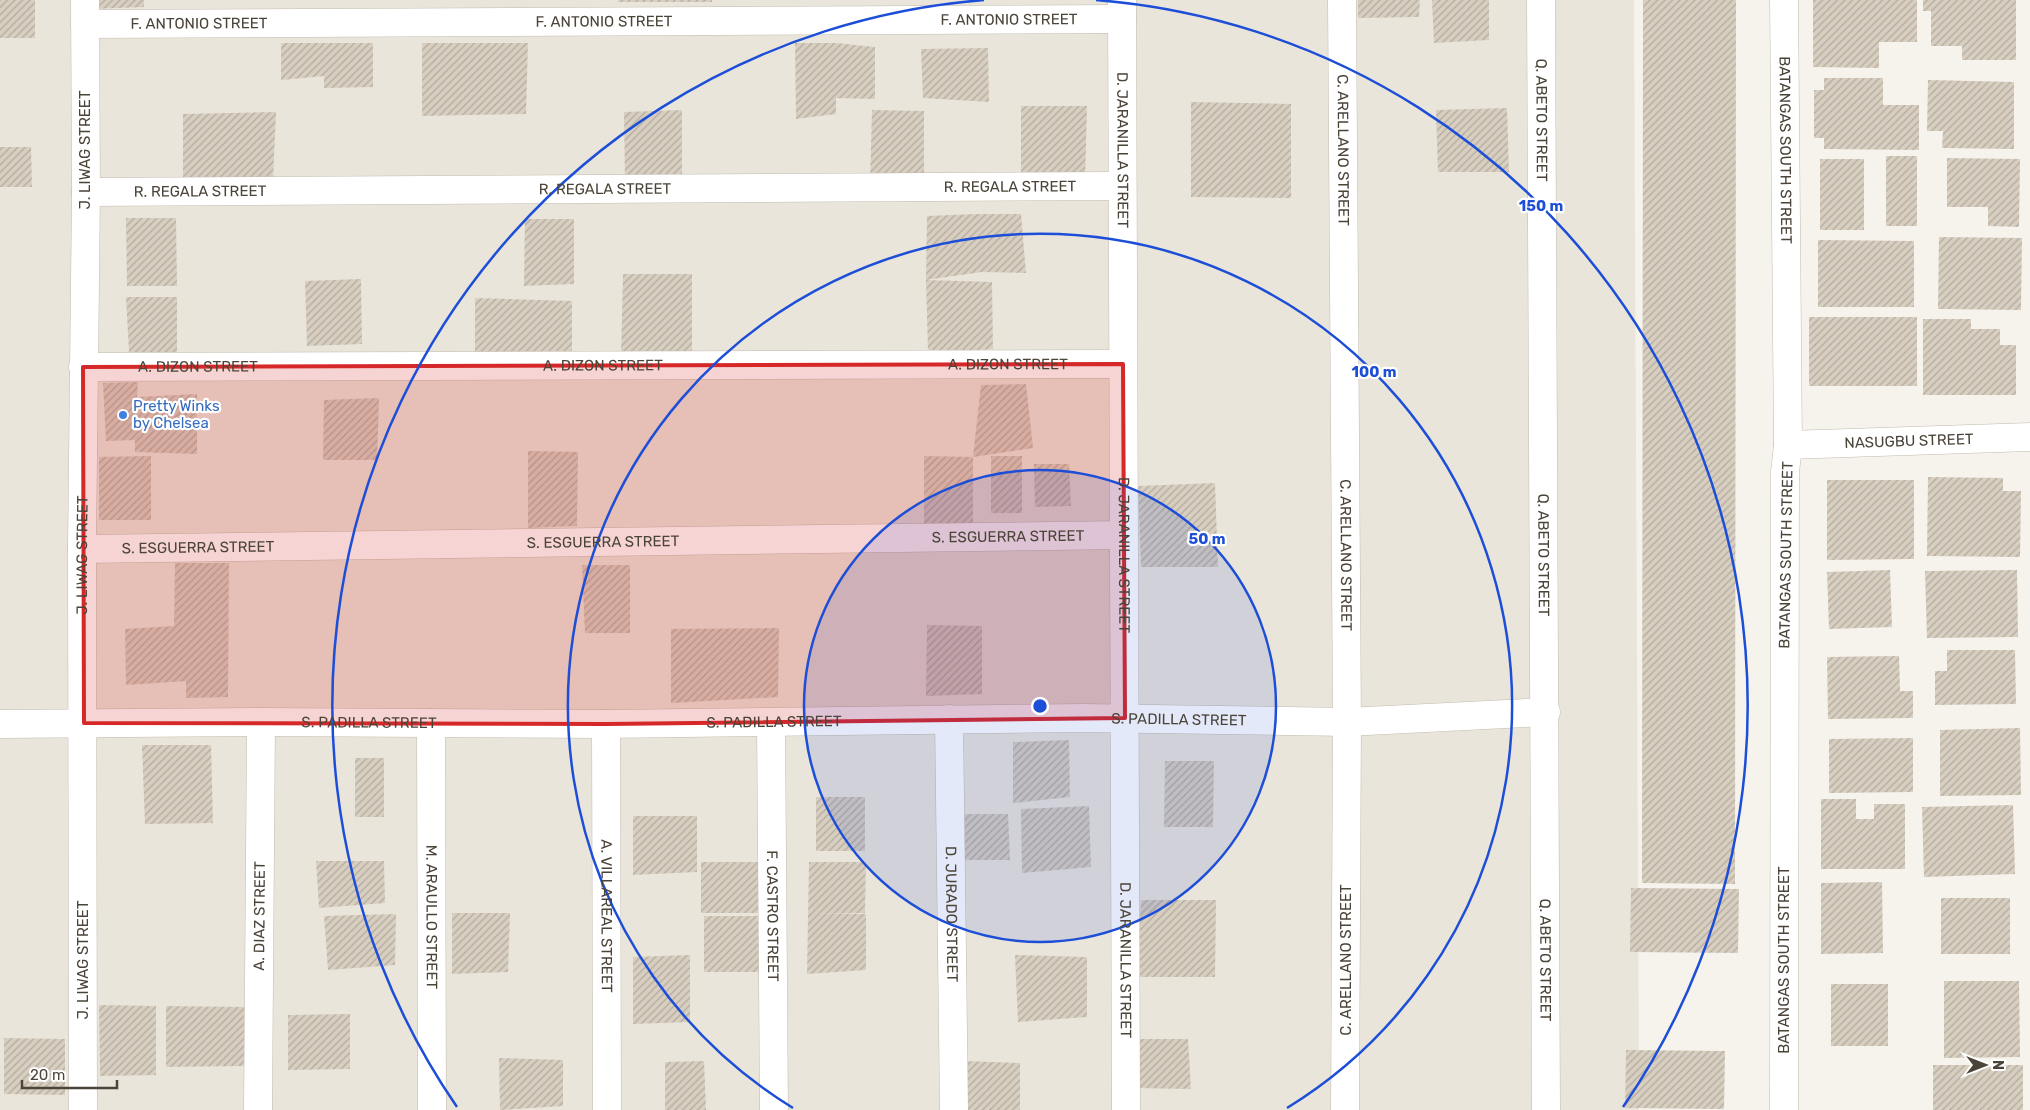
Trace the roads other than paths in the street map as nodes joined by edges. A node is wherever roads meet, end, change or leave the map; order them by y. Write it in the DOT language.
graph roads {
  1 [pos="1342,0"];
  2 [pos="1541,0"];
  3 [pos="1784,0"];
  4 [pos="1122,9"];
  5 [pos="85,12"];
  6 [pos="1122,186"];
  7 [pos="86,192"];
  8 [pos="1123,364"];
  9 [pos="83,367"];
  10 [pos="2030,436"];
  11 [pos="1788,445"];
  12 [pos="1124,536"];
  13 [pos="82,549"];
  14 [pos="1546,712"];
  15 [pos="1125,718"];
  16 [pos="948,719"];
  17 [pos="261,722"];
  18 [pos="771,722"];
  19 [pos="1347,722"];
  20 [pos="84,723"];
  21 [pos="431,723"];
  22 [pos="0,724"];
  23 [pos="606,724"];
  24 [pos="83,1110"];
  25 [pos="258,1110"];
  26 [pos="432,1110"];
  27 [pos="607,1110"];
  28 [pos="774,1110"];
  29 [pos="954,1110"];
  30 [pos="1126,1110"];
  31 [pos="1345,1110"];
  32 [pos="1546,1110"];
  33 [pos="1784,1110"];
  1 -- 19 [label="street, C. ARELLANO STREET"];
  2 -- 14 [label="street, Q. ABETO STREET"];
  3 -- 11 [label="street, BATANGAS SOUTH STREET"];
  4 -- 5 [label="street, F. ANTONIO STREET"];
  4 -- 6 [label="street, D. JARANILLA STREET"];
  5 -- 7 [label="street, J. LIWAG STREET"];
  6 -- 7 [label="street, R. REGALA STREET"];
  6 -- 8 [label="street, D. JARANILLA STREET"];
  7 -- 9 [label="street, J. LIWAG STREET"];
  8 -- 9 [label="street, A. DIZON STREET"];
  8 -- 12 [label="street, D. JARANILLA STREET"];
  9 -- 13 [label="street, J. LIWAG STREET"];
  10 -- 11 [label="street, NASUGBU STREET"];
  11 -- 33 [label="street, BATANGAS SOUTH STREET"];
  12 -- 13 [label="street, S. ESGUERRA STREET"];
  12 -- 15 [label="street, D. JARANILLA STREET"];
  13 -- 20 [label="street, J. LIWAG STREET"];
  14 -- 19 [label="street, S. PADILLA STREET"];
  14 -- 32 [label="street, Q. ABETO STREET"];
  15 -- 16 [label="street, S. PADILLA STREET"];
  15 -- 19 [label="street, S. PADILLA STREET"];
  15 -- 30 [label="street, D. JARANILLA STREET"];
  16 -- 18 [label="street, S. PADILLA STREET"];
  16 -- 29 [label="street, D. JURADO STREET"];
  17 -- 20 [label="street, S. PADILLA STREET"];
  17 -- 21 [label="street, S. PADILLA STREET"];
  17 -- 25 [label="street, A. DIAZ STREET"];
  18 -- 23 [label="street, S. PADILLA STREET"];
  18 -- 28 [label="street, F. CASTRO STREET"];
  19 -- 31 [label="street, C. ARELLANO STREET"];
  20 -- 22 [label="street, S. PADILLA STREET"];
  20 -- 24 [label="street, J. LIWAG STREET"];
  21 -- 23 [label="street, S. PADILLA STREET"];
  21 -- 26 [label="street, M. ARAULLO STREET"];
  23 -- 27 [label="street, A. VILLAREAL STREET"];
}
